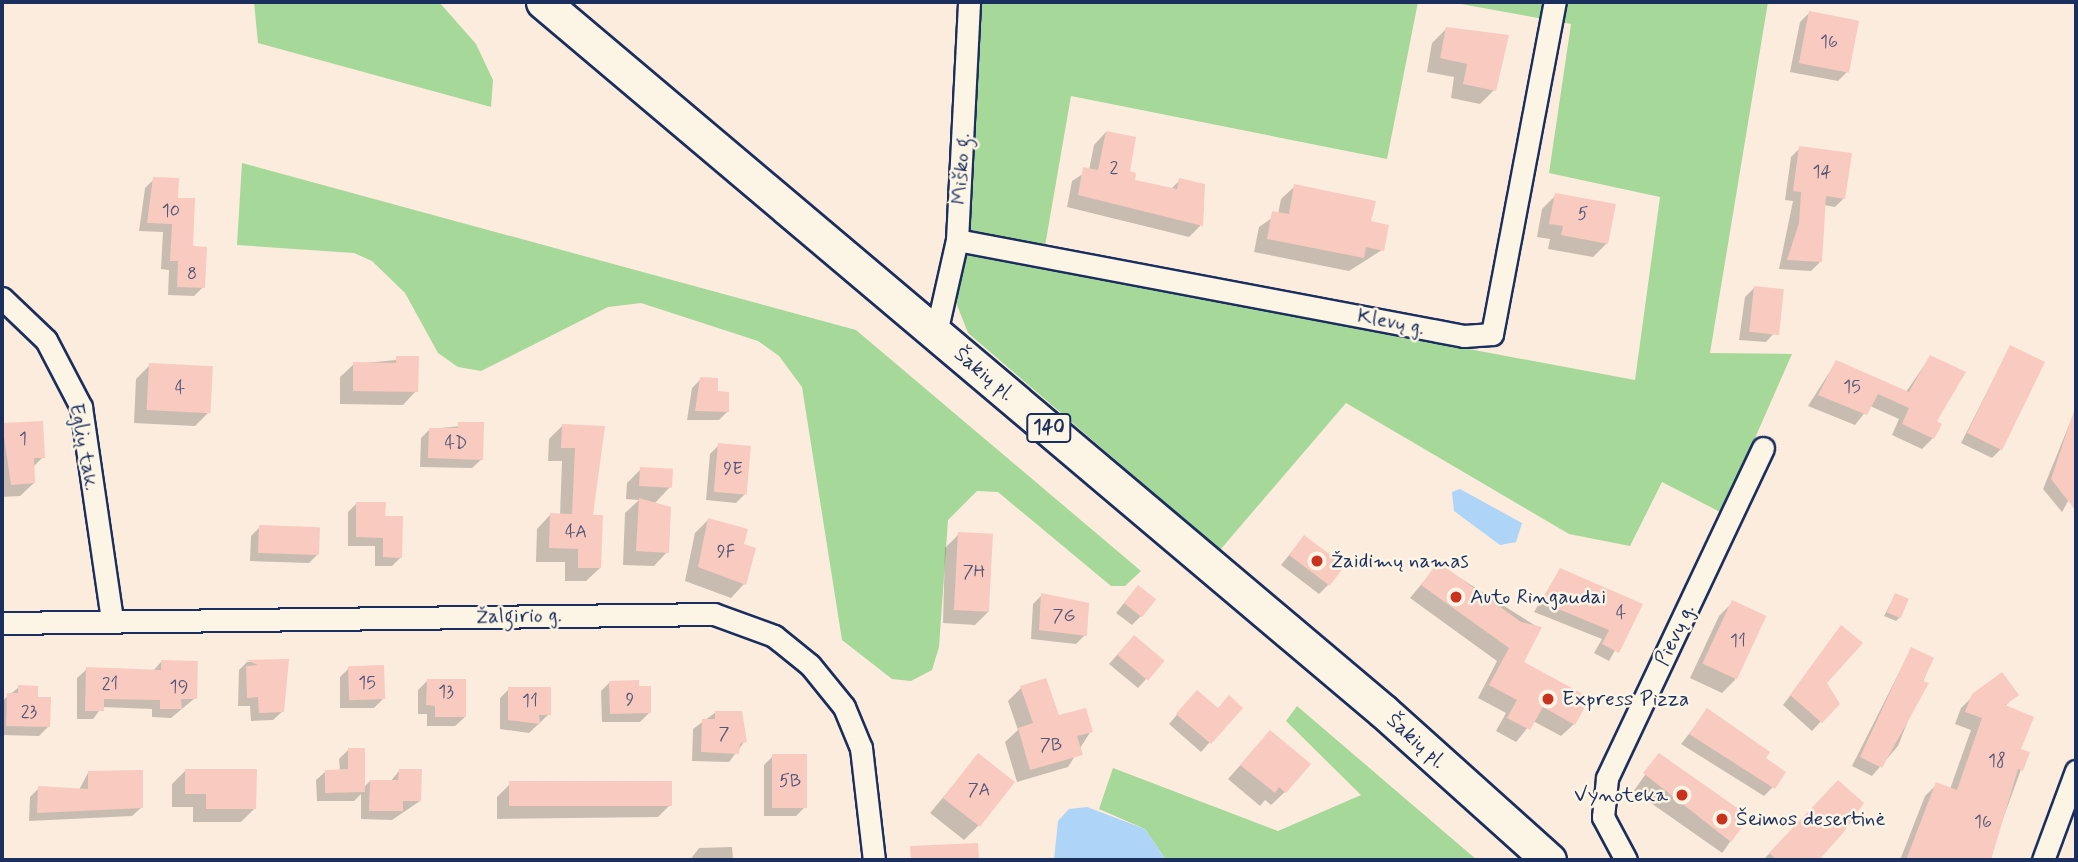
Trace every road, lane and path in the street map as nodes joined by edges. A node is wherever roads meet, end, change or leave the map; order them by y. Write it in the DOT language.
graph roads {
  1 [pos="543,2"];
  2 [pos="969,2"];
  3 [pos="1555,2"];
  4 [pos="957,240"];
  5 [pos="2,298"];
  6 [pos="936,333"];
  7 [pos="1763,447"];
  8 [pos="112,620"];
  9 [pos="2,623"];
  10 [pos="2076,771"];
  11 [pos="874,860"];
  12 [pos="1549,860"];
  13 [pos="1626,860"];
  14 [pos="2043,860"];
  1 -- 6 [label="main road, Šakių pl. / 140"];
  2 -- 4 [label="street, Miško g."];
  3 -- 4 [label="street, Klevų g."];
  4 -- 6 [label="street, Miško g."];
  5 -- 8 [label="street, Eglių tak."];
  6 -- 12 [label="main road, Šakių pl. / 140"];
  7 -- 13 [label="street, Pievų g."];
  8 -- 9 [label="street, Žalgirio g."];
  8 -- 11 [label="street, Žalgirio g."];
  10 -- 14 [label="street"];
}
